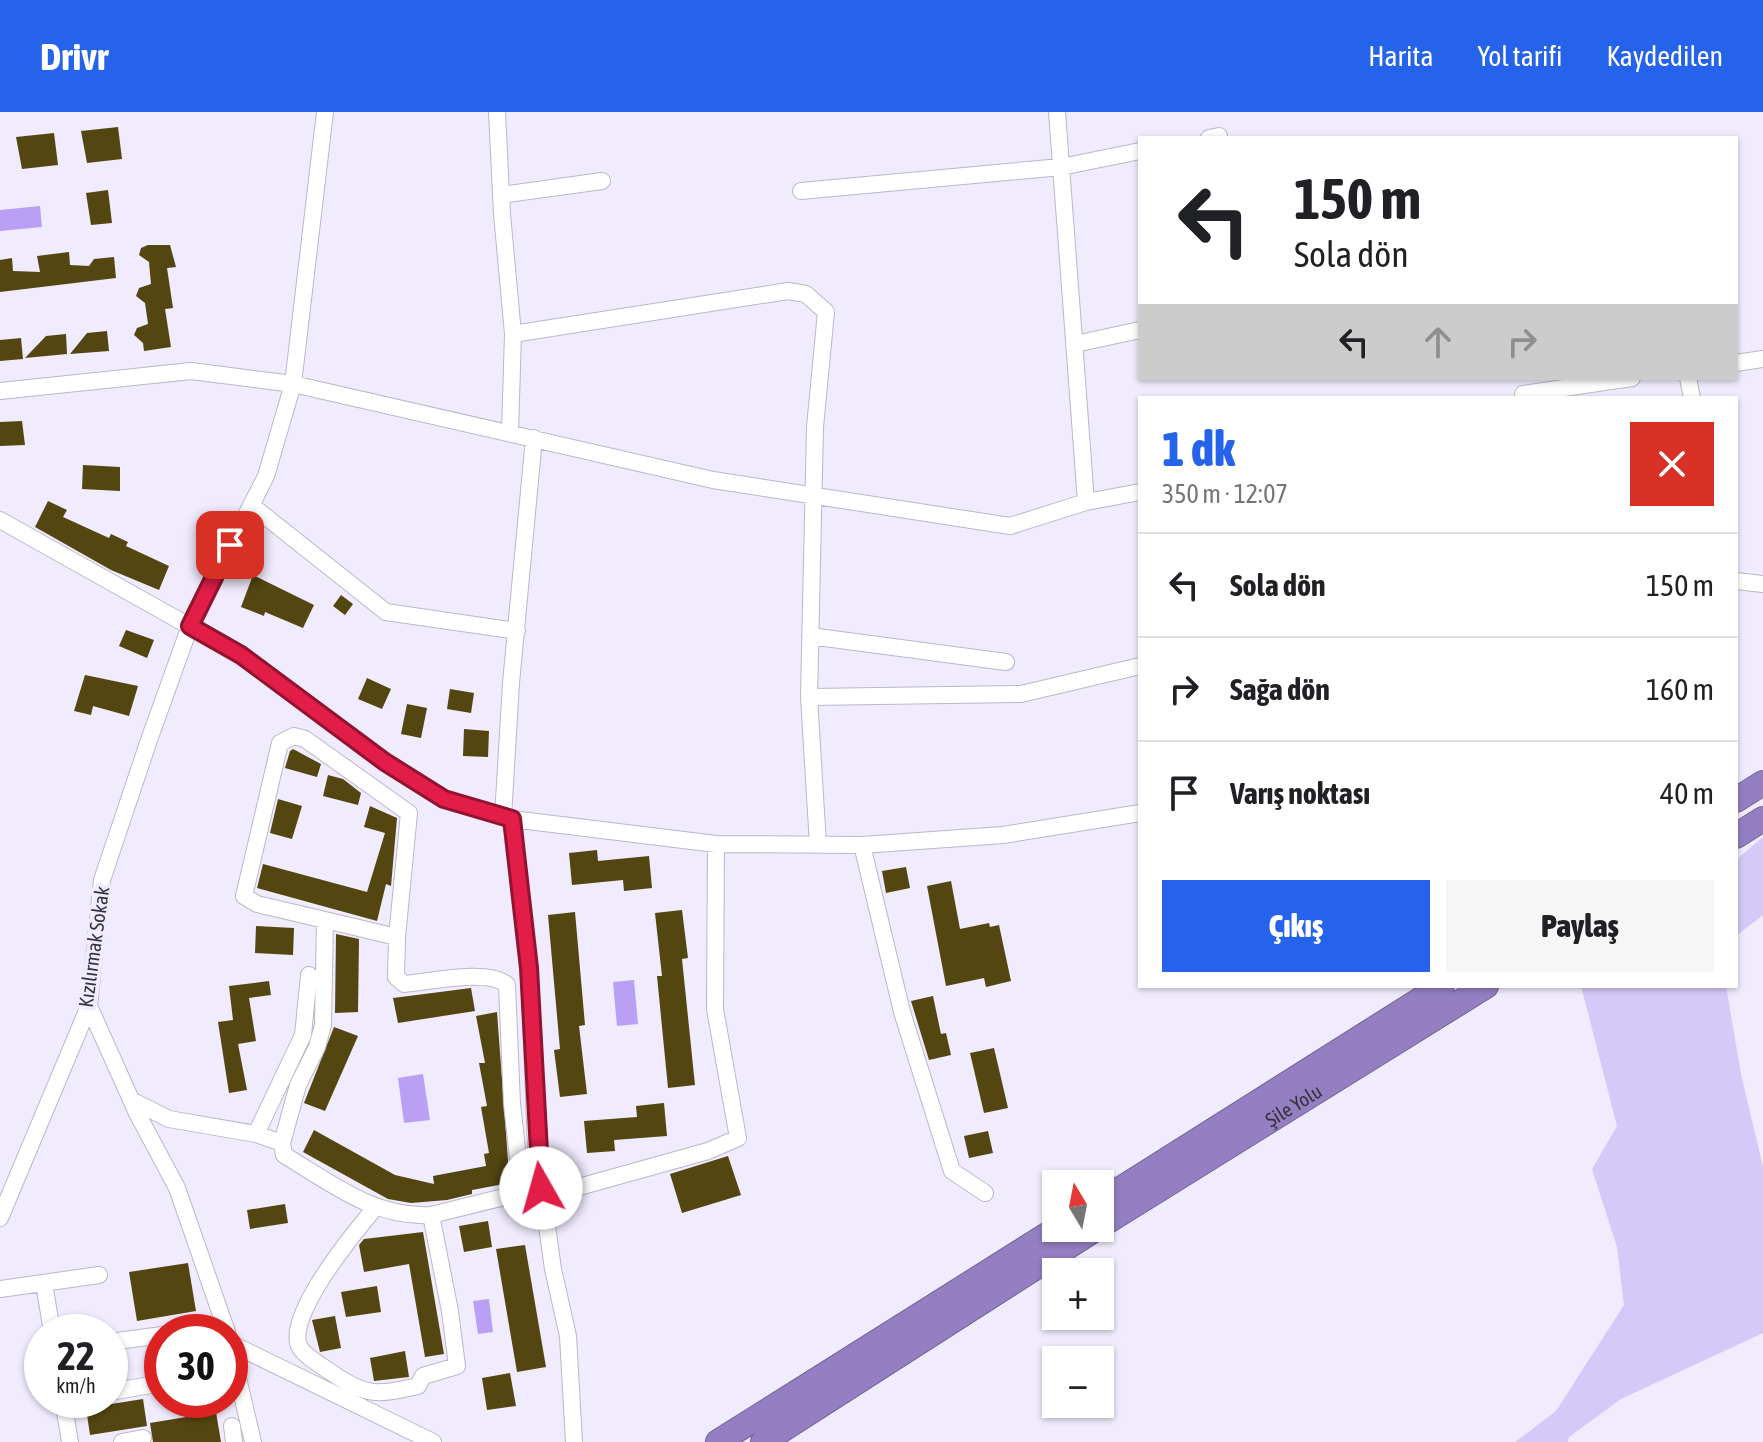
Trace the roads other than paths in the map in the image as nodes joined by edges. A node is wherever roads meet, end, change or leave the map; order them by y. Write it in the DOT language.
graph roads {
  1 [pos="325,112"];
  2 [pos="497,112"];
  3 [pos="1057,112"];
  4 [pos="1138,151"];
  5 [pos="1061,167"];
  6 [pos="602,181"];
  7 [pos="801,191"];
  8 [pos="501,195"];
  9 [pos="1138,330"];
  10 [pos="513,334"];
  11 [pos="1075,344"];
  12 [pos="1763,359"];
  13 [pos="1738,363"];
  14 [pos="1613,380"];
  15 [pos="293,384"];
  16 [pos="1519,390"];
  17 [pos="0,391"];
  18 [pos="510,432"];
  19 [pos="534,438"];
  20 [pos="1138,492"];
  21 [pos="813,496"];
  22 [pos="1086,502"];
  23 [pos="251,505"];
  24 [pos="0,520"];
  25 [pos="1738,581"];
  26 [pos="1763,584"];
  27 [pos="190,626"];
  28 [pos="517,631"];
  29 [pos="810,636"];
  30 [pos="1006,662"];
  31 [pos="1138,667"];
  32 [pos="809,697"];
  33 [pos="1763,783"];
  34 [pos="1738,799"];
  35 [pos="1138,813"];
  36 [pos="508,818"];
  37 [pos="1763,819"];
  38 [pos="1738,835"];
  39 [pos="716,844"];
  40 [pos="818,845"];
  41 [pos="862,845"];
  42 [pos="325,920"];
  43 [pos="397,937"];
  44 [pos="309,975"];
  45 [pos="1439,988"];
  46 [pos="1483,988"];
  47 [pos="89,1006"];
  48 [pos="131,1100"];
  49 [pos="256,1134"];
  50 [pos="282,1143"];
  51 [pos="542,1192"];
  52 [pos="985,1193"];
  53 [pos="1114,1193"];
  54 [pos="511,1195"];
  55 [pos="374,1209"];
  56 [pos="431,1215"];
  57 [pos="1114,1217"];
  58 [pos="0,1218"];
  59 [pos="1042,1238"];
  60 [pos="1075,1242"];
  61 [pos="99,1275"];
  62 [pos="44,1283"];
  63 [pos="0,1289"];
  64 [pos="49,1314"];
  65 [pos="221,1314"];
  66 [pos="248,1352"];
  67 [pos="66,1418"];
  68 [pos="247,1418"];
  69 [pos="143,1438"];
  70 [pos="70,1442"];
  71 [pos="122,1442"];
  72 [pos="253,1442"];
  73 [pos="433,1442"];
  74 [pos="574,1442"];
  75 [pos="718,1442"];
  76 [pos="763,1442"];
  1 -- 15 [label="street, Kızılırmak Sokak"];
  2 -- 8 [label="street"];
  3 -- 5 [label="street"];
  4 -- 5 [label="street"];
  5 -- 7 [label="street"];
  5 -- 11 [label="street"];
  6 -- 8 [label="street"];
  8 -- 10 [label="street"];
  9 -- 11 [label="street"];
  10 -- 18 [label="street"];
  10 -- 21 [label="street"];
  11 -- 22 [label="street"];
  12 -- 13 [label="street"];
  14 -- 16 [label="street"];
  15 -- 17 [label="street"];
  15 -- 18 [label="street"];
  15 -- 23 [label="street, Kızılırmak Sokak"];
  18 -- 19 [label="street"];
  19 -- 21 [label="street"];
  19 -- 28 [label="street"];
  20 -- 22 [label="street"];
  21 -- 22 [label="street"];
  21 -- 29 [label="street"];
  23 -- 27 [label="street, Kızılırmak Sokak"];
  23 -- 28 [label="street"];
  24 -- 27 [label="street"];
  25 -- 26 [label="street"];
  27 -- 36 [label="street"];
  27 -- 47 [label="street, Kızılırmak Sokak"];
  28 -- 36 [label="street"];
  29 -- 30 [label="street"];
  29 -- 32 [label="street"];
  31 -- 32 [label="street"];
  32 -- 40 [label="street"];
  33 -- 34 [label="highway"];
  35 -- 41 [label="street"];
  36 -- 39 [label="street"];
  36 -- 51 [label="street"];
  37 -- 38 [label="highway"];
  39 -- 40 [label="street"];
  39 -- 51 [label="street"];
  40 -- 41 [label="street"];
  41 -- 52 [label="street"];
  42 -- 43 [label="street"];
  42 -- 43 [label="street"];
  42 -- 50 [label="street"];
  43 -- 54 [label="street"];
  44 -- 49 [label="street"];
  45 -- 53 [label="highway, Şile Yolu"];
  46 -- 57 [label="highway, Şile Yolu"];
  47 -- 48 [label="street"];
  47 -- 58 [label="street, Kızılırmak Sokak"];
  48 -- 49 [label="street"];
  48 -- 65 [label="street"];
  49 -- 50 [label="street"];
  50 -- 55 [label="street"];
  51 -- 54 [label="street"];
  51 -- 74 [label="street"];
  54 -- 56 [label="street"];
  55 -- 56 [label="street"];
  55 -- 56 [label="street"];
  59 -- 75 [label="highway"];
  60 -- 76 [label="highway, Şile Yolu"];
  61 -- 62 [label="street"];
  62 -- 63 [label="street"];
  62 -- 64 [label="street"];
  66 -- 73 [label="street"];
  67 -- 70 [label="street"];
  68 -- 72 [label="street"];
  69 -- 71 [label="street"];
}
